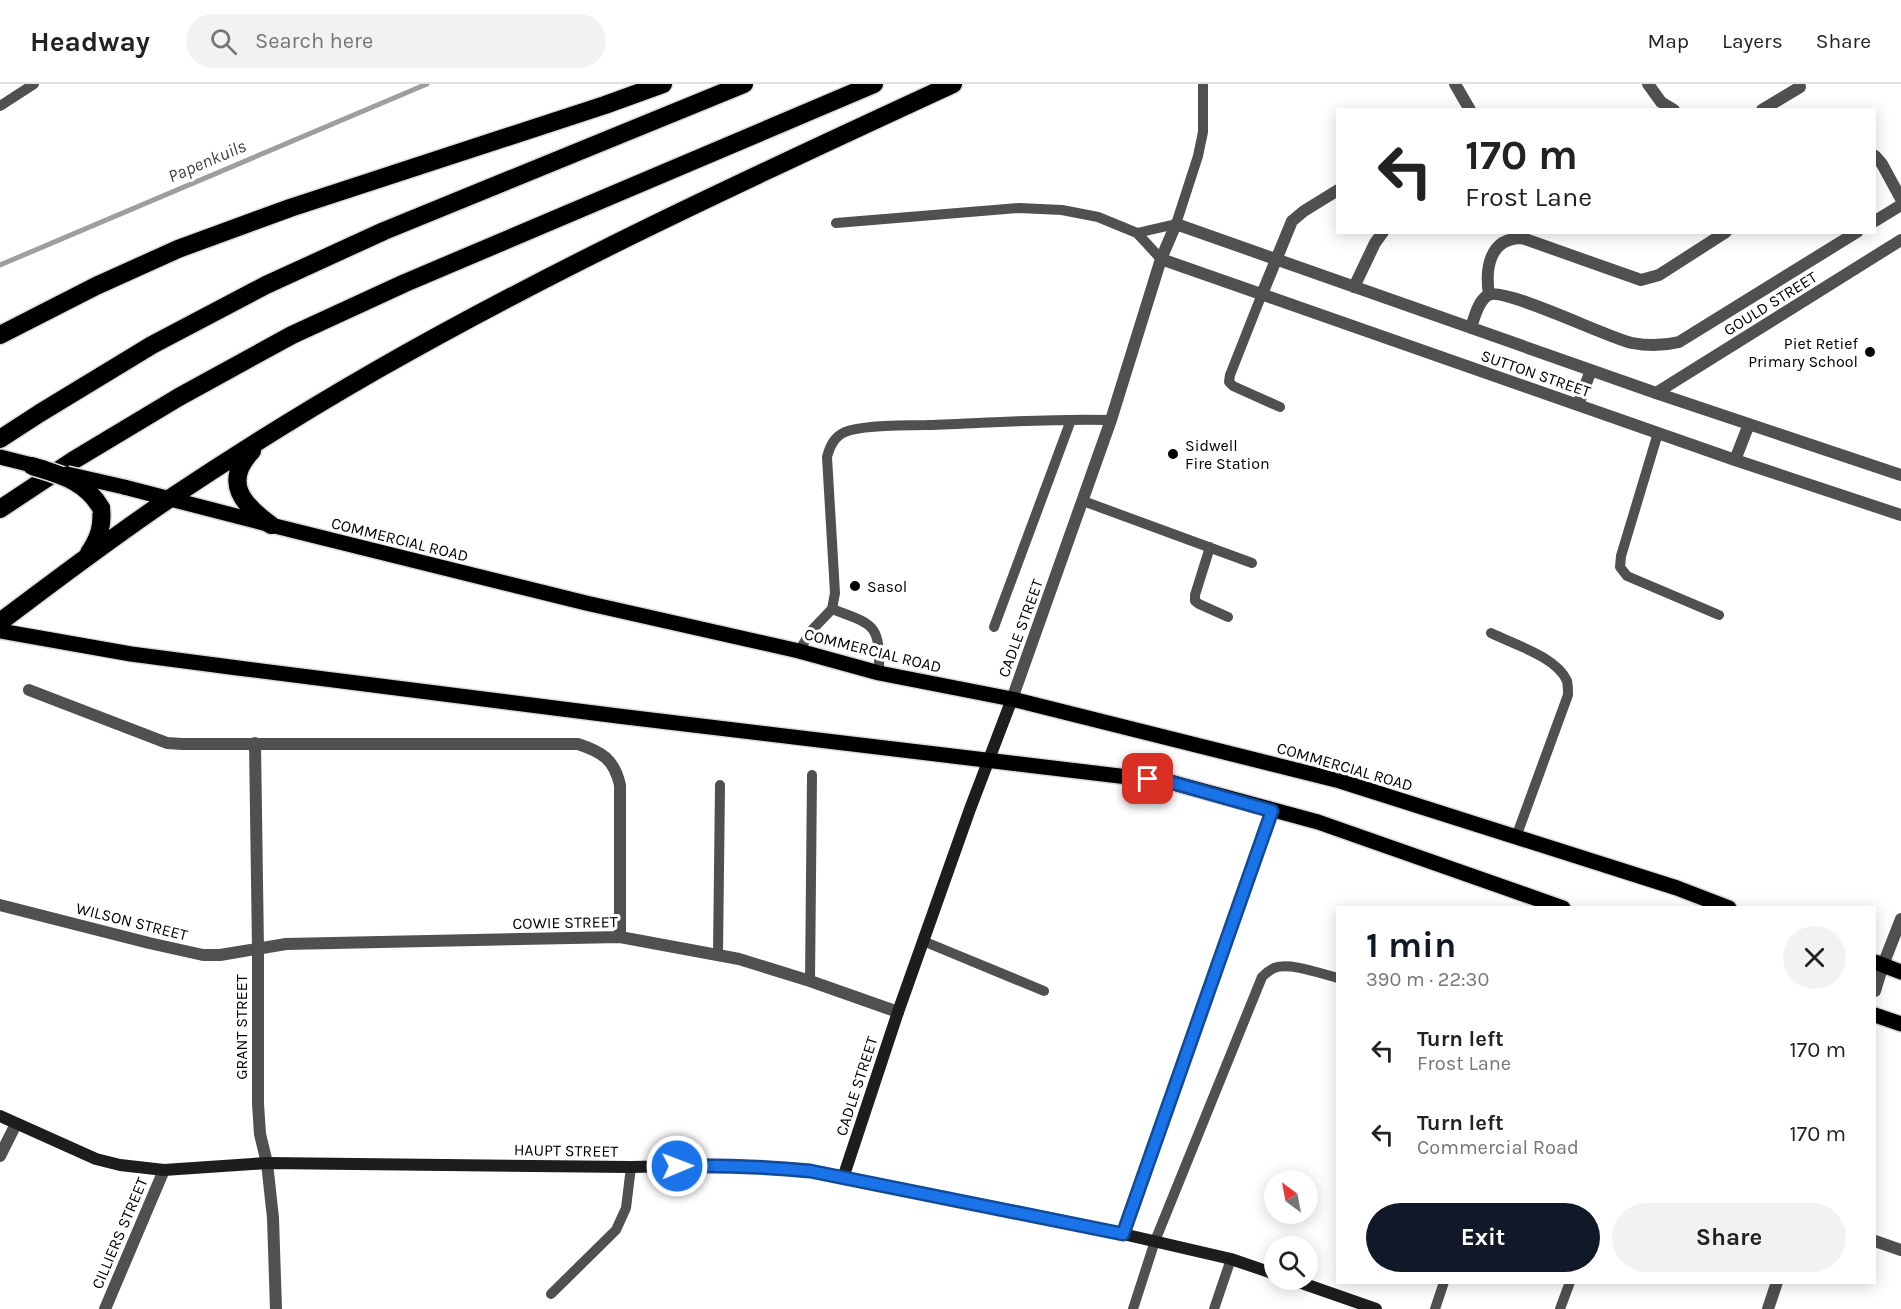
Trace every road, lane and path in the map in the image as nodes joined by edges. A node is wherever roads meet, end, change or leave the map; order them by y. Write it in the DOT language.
graph roads {
  1 [pos="34,84"];
  2 [pos="663,84"];
  3 [pos="744,84"];
  4 [pos="874,84"];
  5 [pos="953,84"];
  6 [pos="1203,84"];
  7 [pos="1455,84"];
  8 [pos="1648,84"];
  9 [pos="1800,87"];
  10 [pos="0,106"];
  11 [pos="1468,108"];
  12 [pos="1671,108"];
  13 [pos="1765,108"];
  14 [pos="1876,157"];
  15 [pos="1336,191"];
  16 [pos="1901,199"];
  17 [pos="1901,205"];
  18 [pos="1876,220"];
  19 [pos="836,223"];
  20 [pos="1176,224"];
  21 [pos="1137,233"];
  22 [pos="1382,234"];
  23 [pos="1723,234"];
  24 [pos="1854,234"];
  25 [pos="1901,240"];
  26 [pos="1161,259"];
  27 [pos="1275,260"];
  28 [pos="1354,287"];
  29 [pos="1262,294"];
  30 [pos="1489,295"];
  31 [pos="1471,328"];
  32 [pos="0,335"];
  33 [pos="1591,370"];
  34 [pos="1656,393"];
  35 [pos="1578,405"];
  36 [pos="1280,407"];
  37 [pos="1071,420"];
  38 [pos="1111,420"];
  39 [pos="1749,424"];
  40 [pos="1658,433"];
  41 [pos="0,440"];
  42 [pos="261,441"];
  43 [pos="0,457"];
  44 [pos="1735,460"];
  45 [pos="32,466"];
  46 [pos="1901,475"];
  47 [pos="170,498"];
  48 [pos="1083,501"];
  49 [pos="0,509"];
  50 [pos="1901,515"];
  51 [pos="271,525"];
  52 [pos="1210,547"];
  53 [pos="85,558"];
  54 [pos="1252,563"];
  55 [pos="832,609"];
  56 [pos="1719,615"];
  57 [pos="1228,616"];
  58 [pos="0,622"];
  59 [pos="994,627"];
  60 [pos="0,630"];
  61 [pos="1491,633"];
  62 [pos="799,651"];
  63 [pos="879,674"];
  64 [pos="29,690"];
  65 [pos="1012,699"];
  66 [pos="255,743"];
  67 [pos="989,761"];
  68 [pos="812,775"];
  69 [pos="720,785"];
  70 [pos="1272,811"];
  71 [pos="1516,837"];
  72 [pos="0,905"];
  73 [pos="1557,906"];
  74 [pos="1724,906"];
  75 [pos="1901,919"];
  76 [pos="620,937"];
  77 [pos="923,941"];
  78 [pos="258,949"];
  79 [pos="718,954"];
  80 [pos="1879,964"];
  81 [pos="1901,972"];
  82 [pos="1336,977"];
  83 [pos="810,981"];
  84 [pos="1876,984"];
  85 [pos="1044,991"];
  86 [pos="898,1012"];
  87 [pos="1876,1015"];
  88 [pos="1901,1024"];
  89 [pos="0,1116"];
  90 [pos="16,1124"];
  91 [pos="0,1156"];
  92 [pos="267,1163"];
  93 [pos="631,1167"];
  94 [pos="164,1170"];
  95 [pos="843,1178"];
  96 [pos="1123,1234"];
  97 [pos="1155,1241"];
  98 [pos="1876,1241"];
  99 [pos="1901,1250"];
  100 [pos="1231,1260"];
  101 [pos="1264,1270"];
  102 [pos="1443,1284"];
  103 [pos="1569,1284"];
  104 [pos="1776,1284"];
  105 [pos="1318,1289"];
  106 [pos="551,1294"];
  107 [pos="105,1309"];
  108 [pos="276,1309"];
  109 [pos="1133,1309"];
  110 [pos="1214,1309"];
  111 [pos="1376,1309"];
  112 [pos="1435,1309"];
  113 [pos="1560,1309"];
  114 [pos="1768,1309"];
  1 -- 10 [label="lane"];
  2 -- 32 [label="highway"];
  3 -- 41 [label="highway"];
  4 -- 49 [label="highway"];
  5 -- 42 [label="highway"];
  6 -- 20 [label="lane, CADLE STREET"];
  7 -- 11 [label="street"];
  8 -- 12 [label="street"];
  9 -- 13 [label="street"];
  14 -- 16 [label="street"];
  15 -- 27 [label="street"];
  17 -- 18 [label="street"];
  19 -- 21 [label="lane"];
  20 -- 21 [label="lane"];
  20 -- 26 [label="street, CADLE STREET"];
  20 -- 27 [label="street, SUTTON STREET"];
  21 -- 26 [label="lane"];
  22 -- 28 [label="street"];
  23 -- 30 [label="street"];
  24 -- 30 [label="street"];
  25 -- 34 [label="street, GOULD STREET"];
  26 -- 29 [label="street, SUTTON STREET"];
  26 -- 38 [label="street, CADLE STREET"];
  27 -- 28 [label="street, SUTTON STREET"];
  27 -- 29 [label="street"];
  28 -- 31 [label="street, SUTTON STREET"];
  29 -- 35 [label="street, SUTTON STREET"];
  29 -- 36 [label="lane"];
  30 -- 31 [label="street"];
  31 -- 33 [label="street, SUTTON STREET"];
  33 -- 34 [label="street, SUTTON STREET"];
  33 -- 35 [label="street"];
  34 -- 39 [label="street, SUTTON STREET"];
  35 -- 40 [label="street, SUTTON STREET"];
  37 -- 38 [label="lane"];
  37 -- 55 [label="lane"];
  37 -- 59 [label="lane"];
  38 -- 48 [label="street, CADLE STREET"];
  39 -- 44 [label="street"];
  39 -- 46 [label="street, SUTTON STREET"];
  40 -- 44 [label="street, SUTTON STREET"];
  40 -- 56 [label="lane"];
  42 -- 47 [label="highway"];
  42 -- 51 [label="highway"];
  43 -- 45 [label="main road, COMMERCIAL ROAD, bridge"];
  44 -- 50 [label="street, SUTTON STREET"];
  45 -- 47 [label="main road, COMMERCIAL ROAD, bridge"];
  45 -- 53 [label="highway, bridge"];
  47 -- 51 [label="main road, COMMERCIAL ROAD"];
  47 -- 53 [label="highway"];
  48 -- 52 [label="lane"];
  48 -- 65 [label="street, CADLE STREET"];
  51 -- 62 [label="main road, COMMERCIAL ROAD"];
  52 -- 54 [label="lane"];
  52 -- 57 [label="lane"];
  53 -- 58 [label="highway"];
  55 -- 62 [label="lane"];
  55 -- 63 [label="lane"];
  60 -- 67 [label="main road"];
  61 -- 71 [label="lane"];
  62 -- 63 [label="main road, COMMERCIAL ROAD"];
  63 -- 65 [label="main road, COMMERCIAL ROAD"];
  64 -- 66 [label="street"];
  65 -- 67 [label="street, CADLE STREET"];
  65 -- 71 [label="main road, COMMERCIAL ROAD"];
  66 -- 76 [label="street"];
  66 -- 78 [label="street, GRANT STREET"];
  67 -- 70 [label="main road"];
  67 -- 77 [label="street, CADLE STREET"];
  68 -- 83 [label="lane"];
  69 -- 79 [label="lane"];
  70 -- 73 [label="main road"];
  70 -- 96 [label="street"];
  71 -- 74 [label="main road, COMMERCIAL ROAD"];
  72 -- 78 [label="street, WILSON STREET"];
  75 -- 80 [label="street"];
  76 -- 78 [label="street, COWIE STREET"];
  76 -- 79 [label="street, COWIE STREET"];
  77 -- 85 [label="lane"];
  77 -- 86 [label="street, CADLE STREET"];
  78 -- 92 [label="street, GRANT STREET"];
  79 -- 83 [label="street, COWIE STREET"];
  80 -- 81 [label="main road"];
  80 -- 84 [label="street"];
  82 -- 97 [label="lane"];
  83 -- 86 [label="street, COWIE STREET"];
  86 -- 95 [label="street, CADLE STREET"];
  87 -- 88 [label="main road"];
  89 -- 90 [label="street, HAUPT STREET"];
  90 -- 91 [label="street"];
  90 -- 94 [label="street, HAUPT STREET"];
  92 -- 93 [label="street, HAUPT STREET"];
  92 -- 94 [label="street, HAUPT STREET"];
  92 -- 108 [label="street, GRANT STREET"];
  93 -- 95 [label="street, HAUPT STREET"];
  93 -- 106 [label="lane"];
  94 -- 107 [label="street, CILLIERS STREET"];
  95 -- 96 [label="street, HAUPT STREET"];
  96 -- 97 [label="street, HAUPT STREET"];
  97 -- 100 [label="street, HAUPT STREET"];
  97 -- 109 [label="lane"];
  98 -- 99 [label="street"];
  100 -- 101 [label="street, HAUPT STREET"];
  100 -- 110 [label="lane"];
  102 -- 112 [label="lane"];
  103 -- 113 [label="lane"];
  104 -- 114 [label="street"];
  105 -- 111 [label="street"];
}
